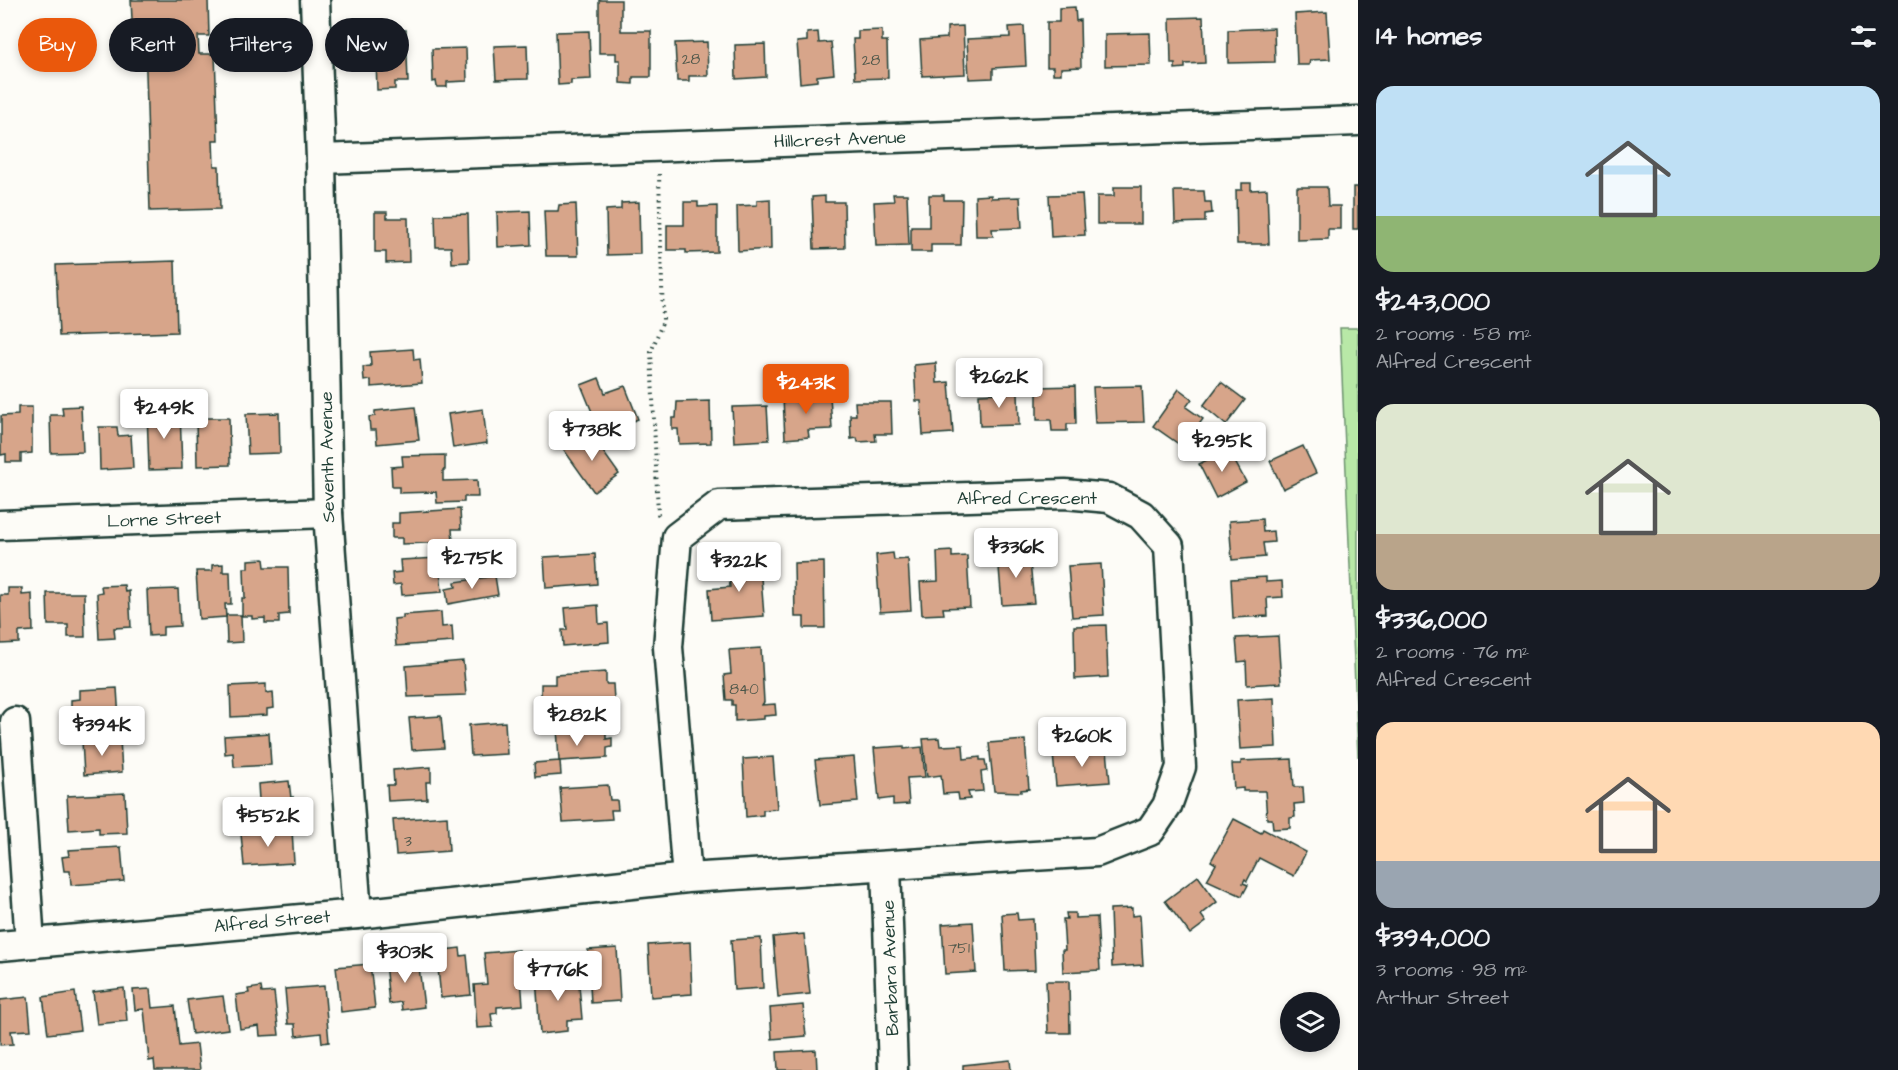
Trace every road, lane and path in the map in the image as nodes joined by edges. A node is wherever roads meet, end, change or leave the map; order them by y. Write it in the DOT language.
graph roads {
  1 [pos="315,0"];
  2 [pos="1358,121"];
  3 [pos="658,146"];
  4 [pos="321,159"];
  5 [pos="328,513"];
  6 [pos="0,525"];
  7 [pos="676,537"];
  8 [pos="15,722"];
  9 [pos="886,866"];
  10 [pos="687,878"];
  11 [pos="357,914"];
  12 [pos="30,943"];
  13 [pos="0,946"];
  14 [pos="893,1070"];
  1 -- 4 [label="street, Seventh Avenue"];
  2 -- 3 [label="street, Hillcrest Avenue"];
  3 -- 4 [label="street, Hillcrest Avenue"];
  3 -- 7 [label="path"];
  4 -- 5 [label="street, Seventh Avenue"];
  5 -- 6 [label="street, Lorne Street"];
  5 -- 11 [label="street, Seventh Avenue"];
  7 -- 9 [label="street, Alfred Crescent"];
  7 -- 10 [label="street"];
  8 -- 12 [label="street"];
  9 -- 10 [label="street, Alfred Crescent"];
  9 -- 14 [label="street, Barbara Avenue"];
  10 -- 11 [label="street, Alfred Street"];
  11 -- 12 [label="street, Alfred Street"];
  12 -- 13 [label="street, Alfred Street"];
}
